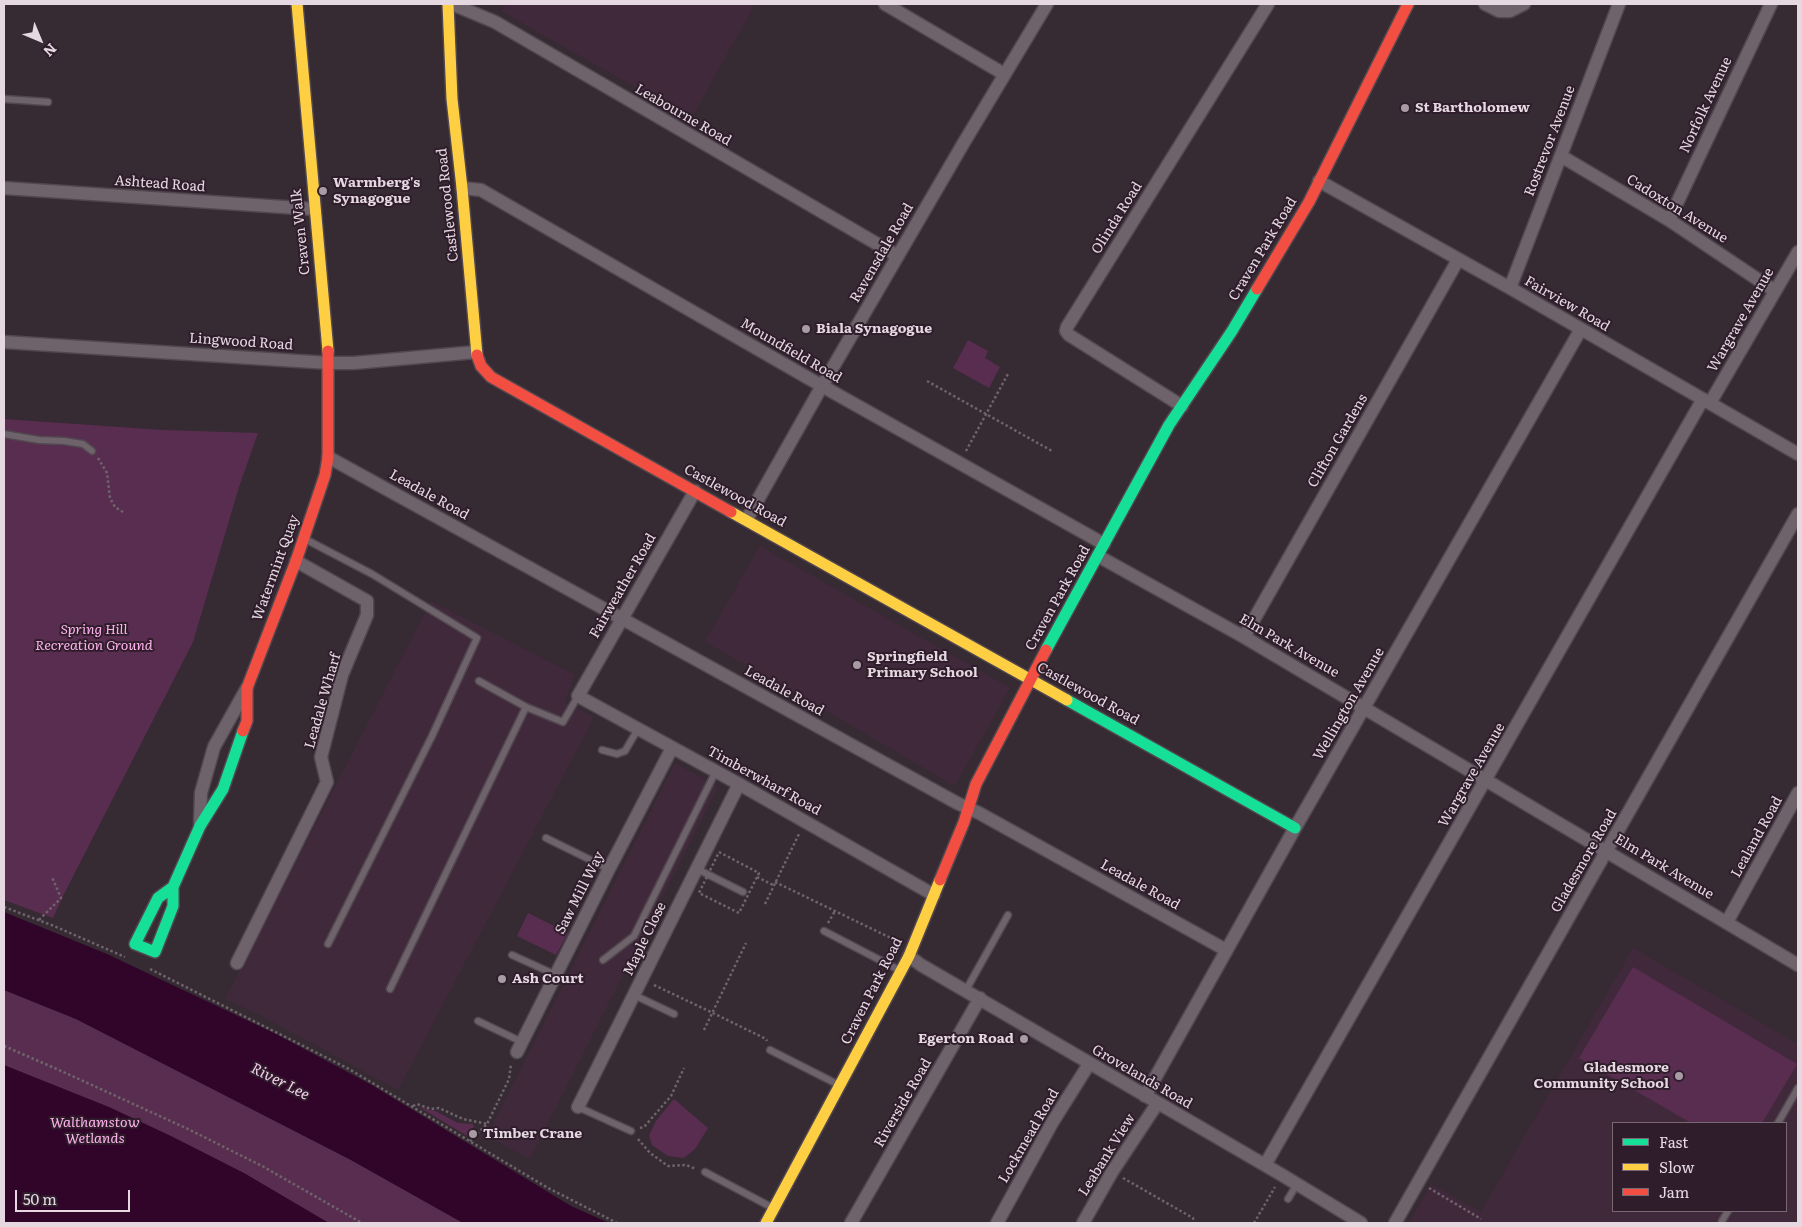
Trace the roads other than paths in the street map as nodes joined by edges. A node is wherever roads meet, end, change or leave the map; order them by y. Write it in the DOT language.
graph roads {
  1 [pos="297,4"];
  2 [pos="450,4"];
  3 [pos="885,4"];
  4 [pos="1047,4"];
  5 [pos="1268,4"];
  6 [pos="1408,4"];
  7 [pos="1485,4"];
  8 [pos="1524,4"];
  9 [pos="1618,4"];
  10 [pos="1771,4"];
  11 [pos="1004,74"];
  12 [pos="4,100"];
  13 [pos="48,102"];
  14 [pos="1561,156"];
  15 [pos="1319,181"];
  16 [pos="4,188"];
  17 [pos="462,188"];
  18 [pos="313,209"];
  19 [pos="1669,220"];
  20 [pos="1798,252"];
  21 [pos="898,256"];
  22 [pos="1458,260"];
  23 [pos="1510,288"];
  24 [pos="1775,291"];
  25 [pos="1581,329"];
  26 [pos="4,342"];
  27 [pos="476,352"];
  28 [pos="329,363"];
  29 [pos="822,386"];
  30 [pos="1707,401"];
  31 [pos="1182,406"];
  32 [pos="4,434"];
  33 [pos="92,451"];
  34 [pos="1798,454"];
  35 [pos="328,457"];
  36 [pos="695,491"];
  37 [pos="1798,514"];
  38 [pos="747,519"];
  39 [pos="304,538"];
  40 [pos="1104,544"];
  41 [pos="1098,556"];
  42 [pos="296,561"];
  43 [pos="622,618"];
  44 [pos="1244,637"];
  45 [pos="1031,679"];
  46 [pos="479,681"];
  47 [pos="247,688"];
  48 [pos="578,696"];
  49 [pos="526,707"];
  50 [pos="1364,708"];
  51 [pos="638,729"];
  52 [pos="672,748"];
  53 [pos="602,750"];
  54 [pos="716,771"];
  55 [pos="1486,780"];
  56 [pos="739,784"];
  57 [pos="1798,793"];
  58 [pos="968,807"];
  59 [pos="200,826"];
  60 [pos="1295,828"];
  61 [pos="546,838"];
  62 [pos="1607,850"];
  63 [pos="608,869"];
  64 [pos="697,869"];
  65 [pos="173,887"];
  66 [pos="743,892"];
  67 [pos="934,895"];
  68 [pos="1008,915"];
  69 [pos="1727,922"];
  70 [pos="824,931"];
  71 [pos="328,944"];
  72 [pos="1226,950"];
  73 [pos="512,954"];
  74 [pos="909,956"];
  75 [pos="604,960"];
  76 [pos="237,962"];
  77 [pos="1798,965"];
  78 [pos="900,970"];
  79 [pos="556,975"];
  80 [pos="390,990"];
  81 [pos="966,990"];
  82 [pos="634,995"];
  83 [pos="980,998"];
  84 [pos="674,1014"];
  85 [pos="478,1021"];
  86 [pos="520,1047"];
  87 [pos="770,1050"];
  88 [pos="1089,1064"];
  89 [pos="840,1085"];
  90 [pos="1798,1088"];
  91 [pos="1145,1096"];
  92 [pos="1157,1104"];
  93 [pos="578,1107"];
  94 [pos="1779,1122"];
  95 [pos="631,1131"];
  96 [pos="1265,1165"];
  97 [pos="705,1172"];
  98 [pos="1297,1184"];
  99 [pos="1288,1199"];
  100 [pos="774,1208"];
  101 [pos="1727,1212"];
  102 [pos="1722,1221"];
  103 [pos="766,1223"];
  104 [pos="851,1223"];
  105 [pos="997,1223"];
  106 [pos="1083,1223"];
  107 [pos="1361,1223"];
  108 [pos="1397,1223"];
  1 -- 18 [label="street, Craven Walk"];
  2 -- 17 [label="street, Castlewood Road"];
  2 -- 21 [label="street, Leabourne Road"];
  3 -- 11 [label="street"];
  4 -- 11 [label="street, Ravensdale Road"];
  5 -- 31 [label="street, Olinda Road"];
  6 -- 15 [label="street, Craven Park Road"];
  7 -- 8 [label="street"];
  9 -- 14 [label="street, Rostrevor Avenue"];
  10 -- 19 [label="street, Norfolk Avenue"];
  11 -- 21 [label="street, Ravensdale Road"];
  12 -- 13 [label="lane"];
  14 -- 19 [label="street, Cadoxton Avenue"];
  14 -- 23 [label="street, Rostrevor Avenue"];
  15 -- 22 [label="street, Fairview Road"];
  15 -- 31 [label="street, Craven Park Road"];
  16 -- 18 [label="street, Ashtead Road"];
  17 -- 27 [label="street, Castlewood Road"];
  17 -- 29 [label="street, Moundfield Road"];
  18 -- 28 [label="street, Craven Walk"];
  19 -- 24 [label="street, Cadoxton Avenue"];
  20 -- 24 [label="street, Wargrave Avenue"];
  21 -- 29 [label="street, Ravensdale Road"];
  22 -- 23 [label="street, Fairview Road"];
  22 -- 44 [label="street, Clifton Gardens"];
  23 -- 25 [label="street, Fairview Road"];
  24 -- 30 [label="street, Wargrave Avenue"];
  25 -- 30 [label="street, Fairview Road"];
  25 -- 50 [label="street, Wellington Avenue"];
  26 -- 28 [label="street, Lingwood Road"];
  27 -- 28 [label="street, Lingwood Road"];
  27 -- 36 [label="street, Castlewood Road"];
  28 -- 35 [label="street, Craven Walk"];
  29 -- 38 [label="street, Ravensdale Road"];
  29 -- 40 [label="street, Moundfield Road"];
  30 -- 34 [label="street, Fairview Road"];
  30 -- 55 [label="street, Wargrave Avenue"];
  31 -- 40 [label="street, Craven Park Road"];
  32 -- 33 [label="lane"];
  35 -- 39 [label="street, Watermint Quay"];
  35 -- 43 [label="street, Leadale Road"];
  36 -- 38 [label="street, Castlewood Road"];
  36 -- 43 [label="street, Fairweather Road"];
  37 -- 62 [label="street, Gladesmore Road"];
  38 -- 45 [label="street, Castlewood Road"];
  39 -- 42 [label="street, Watermint Quay"];
  39 -- 71 [label="lane"];
  40 -- 41 [label="street, Craven Park Road"];
  41 -- 44 [label="street, Elm Park Avenue"];
  41 -- 45 [label="street, Craven Park Road"];
  42 -- 47 [label="street, Watermint Quay"];
  42 -- 76 [label="street, Leadale Wharf"];
  43 -- 48 [label="street, Fairweather Road"];
  43 -- 58 [label="street, Leadale Road"];
  44 -- 50 [label="street, Elm Park Avenue"];
  45 -- 58 [label="street, Craven Park Road"];
  45 -- 60 [label="street, Castlewood Road"];
  46 -- 49 [label="lane"];
  47 -- 59 [label="street, Watermint Quay"];
  47 -- 59 [label="street, Watermint Quay"];
  48 -- 49 [label="lane"];
  48 -- 51 [label="street, Timberwharf Road"];
  49 -- 80 [label="lane"];
  50 -- 55 [label="street, Elm Park Avenue"];
  50 -- 60 [label="street, Wellington Avenue"];
  51 -- 52 [label="street, Timberwharf Road"];
  51 -- 53 [label="lane"];
  52 -- 54 [label="street, Timberwharf Road"];
  52 -- 63 [label="street, Saw Mill Way"];
  54 -- 56 [label="street, Timberwharf Road"];
  54 -- 75 [label="lane"];
  55 -- 62 [label="street, Elm Park Avenue"];
  55 -- 96 [label="street, Wargrave Avenue"];
  56 -- 64 [label="street, Maple Close"];
  56 -- 67 [label="street, Timberwharf Road"];
  57 -- 69 [label="street, Lealand Road"];
  58 -- 67 [label="street, Craven Park Road"];
  58 -- 72 [label="street, Leadale Road"];
  59 -- 65 [label="street, Watermint Quay"];
  60 -- 72 [label="street, Wellington Avenue"];
  61 -- 63 [label="lane"];
  62 -- 69 [label="street, Elm Park Avenue"];
  62 -- 108 [label="street, Gladesmore Road"];
  63 -- 79 [label="street, Saw Mill Way"];
  64 -- 66 [label="lane"];
  64 -- 82 [label="street, Maple Close"];
  65 -- 65 [label="street, Watermint Quay"];
  67 -- 74 [label="street, Craven Park Road"];
  68 -- 81 [label="lane"];
  69 -- 77 [label="street, Elm Park Avenue"];
  70 -- 78 [label="lane"];
  72 -- 91 [label="street, Wellington Avenue"];
  73 -- 79 [label="lane"];
  74 -- 78 [label="street, Craven Park Road"];
  74 -- 81 [label="street, Grovelands Road"];
  78 -- 89 [label="street, Craven Park Road"];
  79 -- 86 [label="street, Saw Mill Way"];
  81 -- 83 [label="street, Grovelands Road"];
  82 -- 84 [label="lane"];
  82 -- 93 [label="street, Maple Close"];
  83 -- 88 [label="street, Grovelands Road"];
  83 -- 104 [label="street, Riverside Road"];
  85 -- 86 [label="lane"];
  87 -- 89 [label="lane"];
  88 -- 91 [label="street, Grovelands Road"];
  88 -- 105 [label="street, Lockmead Road"];
  89 -- 100 [label="street, Craven Park Road"];
  90 -- 94 [label="lane"];
  91 -- 92 [label="street, Grovelands Road"];
  92 -- 96 [label="street, Grovelands Road"];
  92 -- 106 [label="street, Leabank View"];
  93 -- 95 [label="lane"];
  96 -- 98 [label="street, Grovelands Road"];
  97 -- 100 [label="lane"];
  98 -- 99 [label="lane"];
  98 -- 107 [label="street, Grovelands Road"];
  100 -- 103 [label="street, Craven Park Road"];
  101 -- 102 [label="lane"];
}
